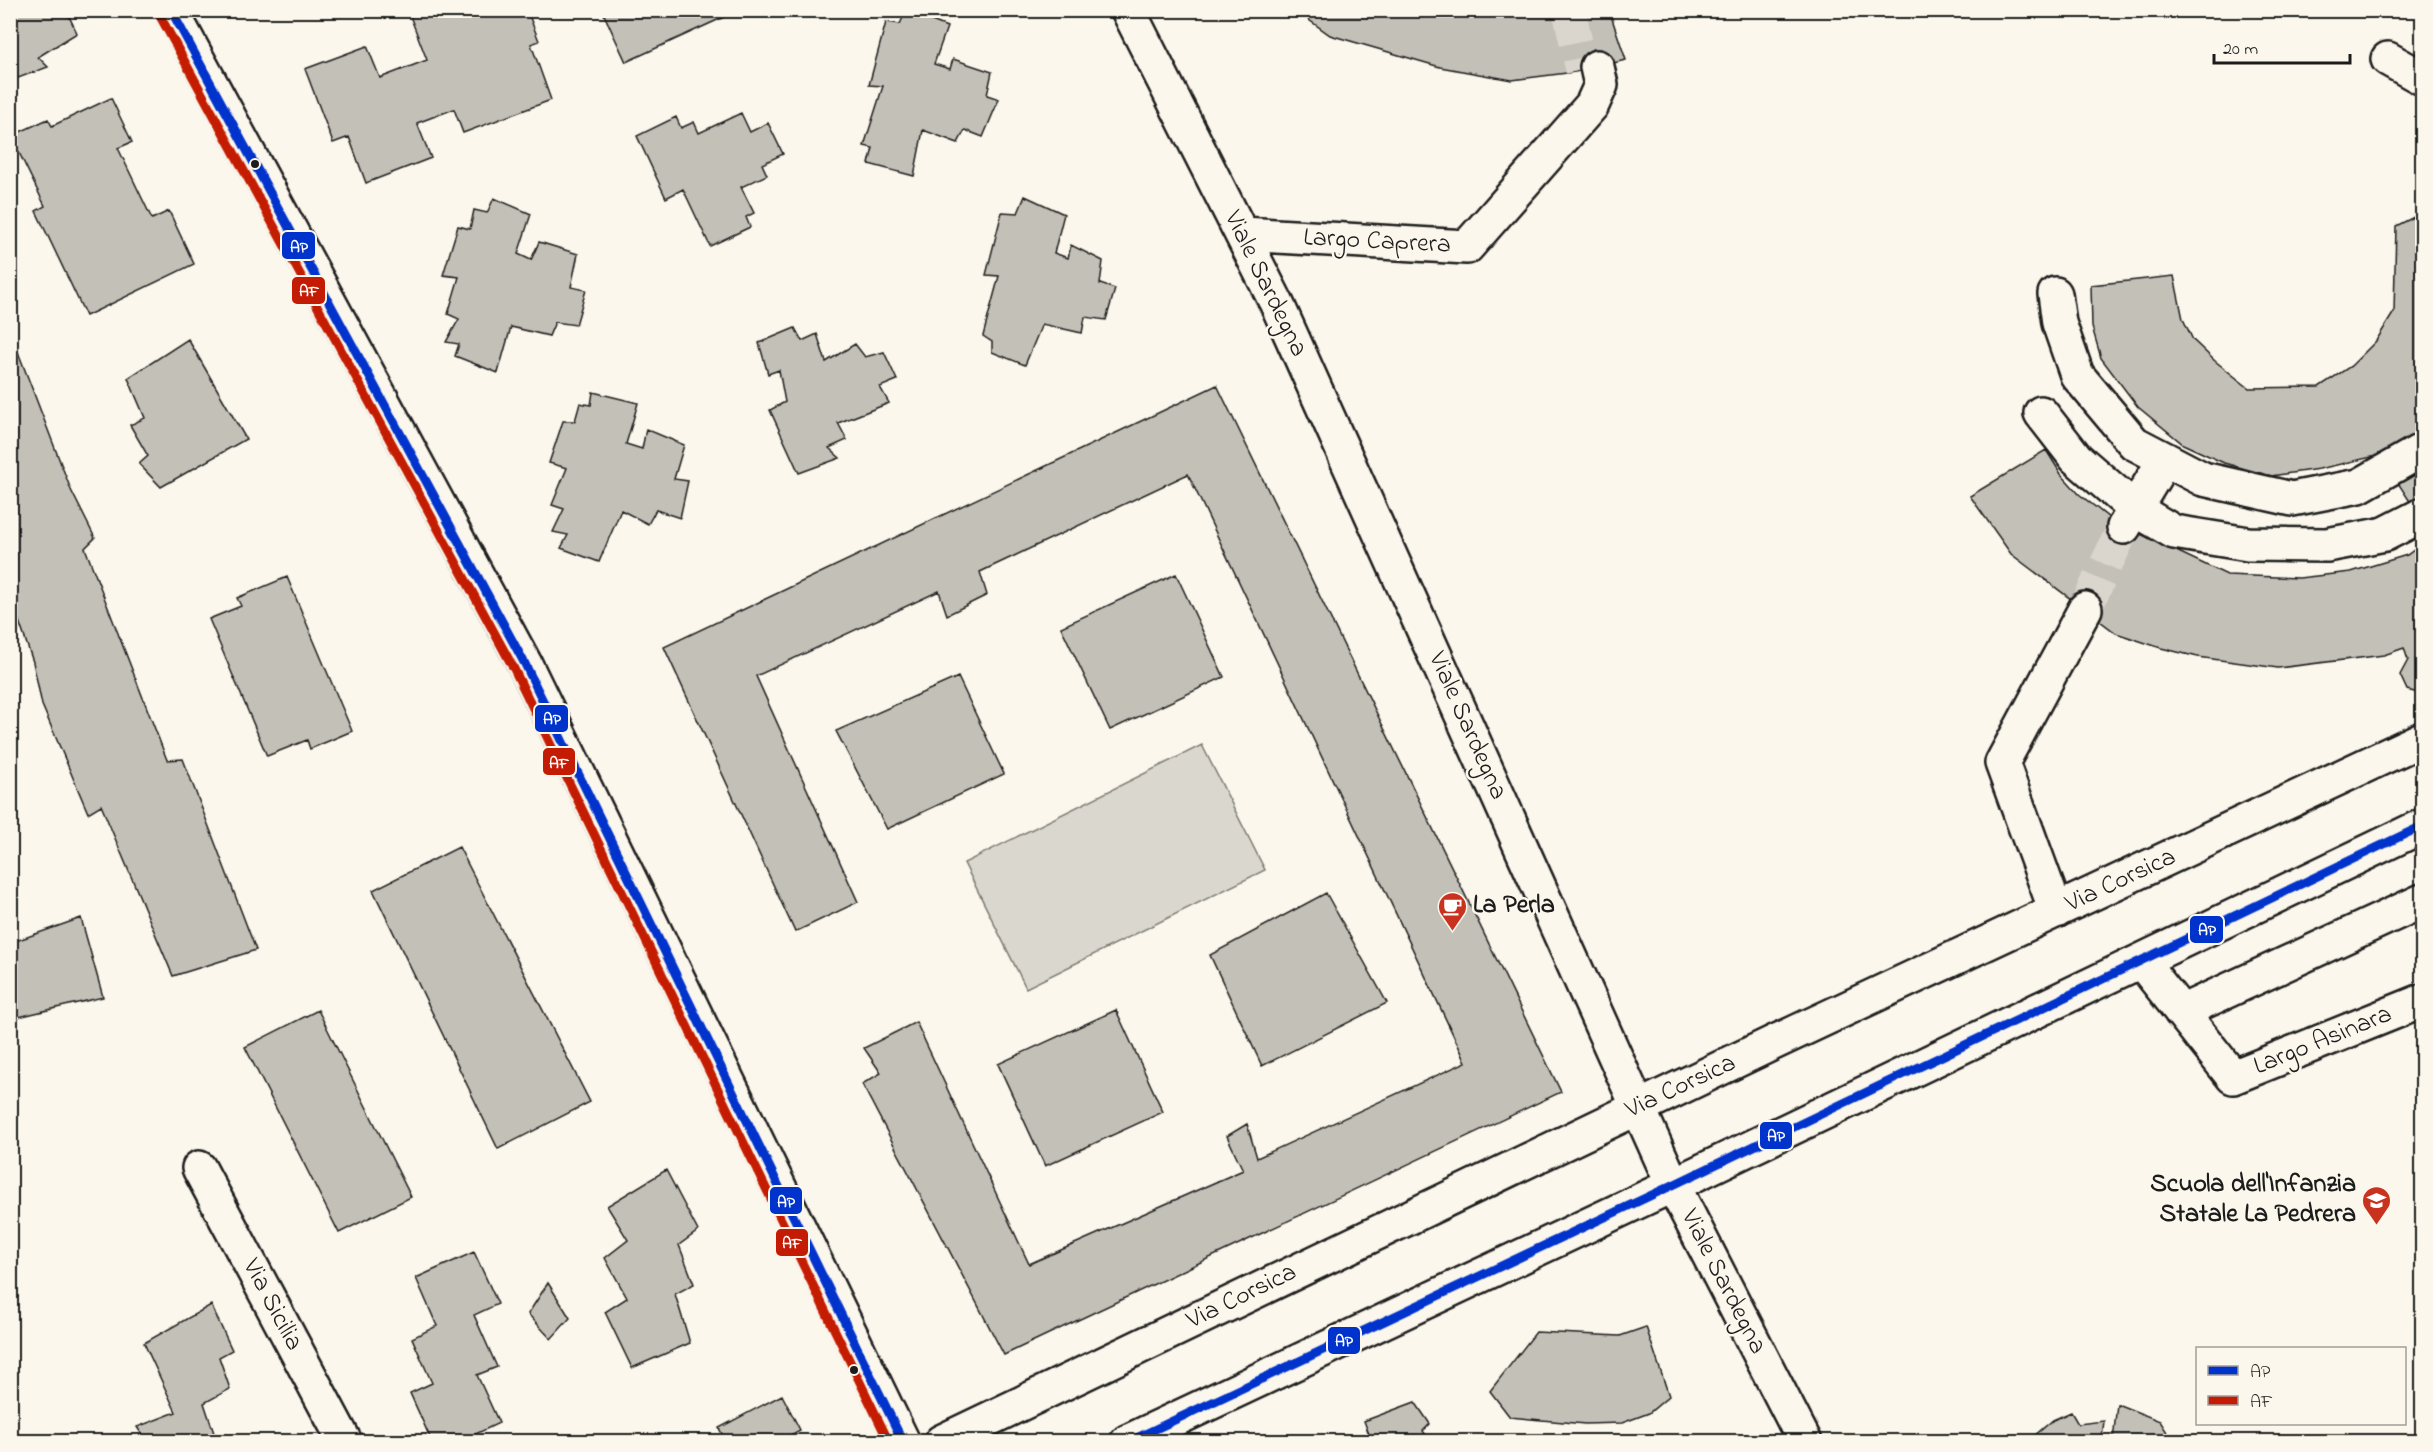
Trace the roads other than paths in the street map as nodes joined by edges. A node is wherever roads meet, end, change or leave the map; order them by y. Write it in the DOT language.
graph roads {
  1 [pos="171,10"];
  2 [pos="1128,10"];
  3 [pos="2388,59"];
  4 [pos="1589,69"];
  5 [pos="2422,78"];
  6 [pos="1242,234"];
  7 [pos="2055,294"];
  8 [pos="2041,413"];
  9 [pos="2422,450"];
  10 [pos="2165,459"];
  11 [pos="2420,516"];
  12 [pos="2129,518"];
  13 [pos="2085,609"];
  14 [pos="2422,739"];
  15 [pos="2422,826"];
  16 [pos="2422,901"];
  17 [pos="2056,911"];
  18 [pos="2141,961"];
  19 [pos="2422,1001"];
  20 [pos="2181,1012"];
  21 [pos="1638,1108"];
  22 [pos="199,1168"];
  23 [pos="1673,1185"];
  24 [pos="345,1442"];
  25 [pos="903,1442"];
  26 [pos="941,1442"];
  27 [pos="1127,1442"];
  28 [pos="1805,1442"];
  1 -- 25 [label="street"];
  2 -- 6 [label="street, Viale Sardegna"];
  3 -- 5 [label="street"];
  4 -- 6 [label="street, Largo Caprera"];
  6 -- 21 [label="street, Viale Sardegna"];
  7 -- 10 [label="street"];
  8 -- 12 [label="street"];
  9 -- 10 [label="street"];
  10 -- 12 [label="street"];
  11 -- 12 [label="street"];
  13 -- 17 [label="street"];
  14 -- 17 [label="street, Via Corsica"];
  15 -- 18 [label="street"];
  16 -- 20 [label="street"];
  17 -- 21 [label="street, Via Corsica"];
  18 -- 20 [label="street, Largo Asinara"];
  18 -- 23 [label="street"];
  19 -- 20 [label="street, Largo Asinara"];
  21 -- 23 [label="street, Viale Sardegna"];
  21 -- 26 [label="street, Via Corsica"];
  22 -- 24 [label="street, Via Sicilia"];
  23 -- 27 [label="street"];
  23 -- 28 [label="street, Viale Sardegna"];
}
